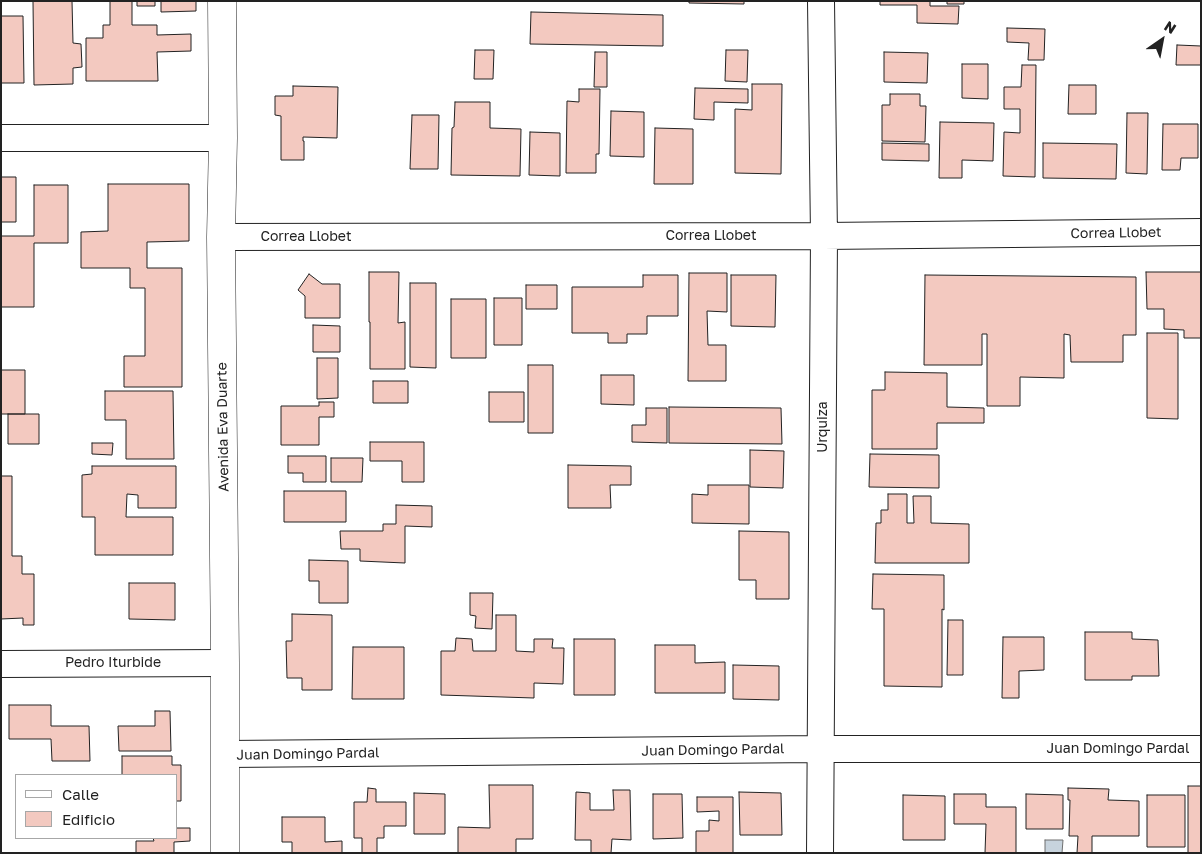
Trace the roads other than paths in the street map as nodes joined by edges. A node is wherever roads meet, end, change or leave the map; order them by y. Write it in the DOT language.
graph roads {
  1 [pos="222,1"];
  2 [pos="821,1"];
  3 [pos="1,138"];
  4 [pos="223,138"];
  5 [pos="1201,232"];
  6 [pos="824,236"];
  7 [pos="221,237"];
  8 [pos="225,662"];
  9 [pos="1,664"];
  10 [pos="820,749"];
  11 [pos="1201,749"];
  12 [pos="226,754"];
  13 [pos="225,853"];
  14 [pos="820,853"];
  1 -- 4 [label="main road, Avenida Eva Duarte"];
  2 -- 6 [label="street, Urquiza"];
  3 -- 4 [label="street"];
  4 -- 7 [label="main road, Avenida Eva Duarte"];
  5 -- 6 [label="street, Correa Llobet"];
  6 -- 7 [label="street, Correa Llobet"];
  6 -- 10 [label="street, Urquiza"];
  7 -- 8 [label="main road, Avenida Eva Duarte"];
  8 -- 9 [label="street, Pedro Iturbide"];
  8 -- 12 [label="main road, Avenida Eva Duarte"];
  10 -- 11 [label="street, Juan Domingo Pardal"];
  10 -- 12 [label="street, Juan Domingo Pardal"];
  10 -- 14 [label="street, Urquiza"];
  12 -- 13 [label="main road, Avenida Eva Duarte"];
}
